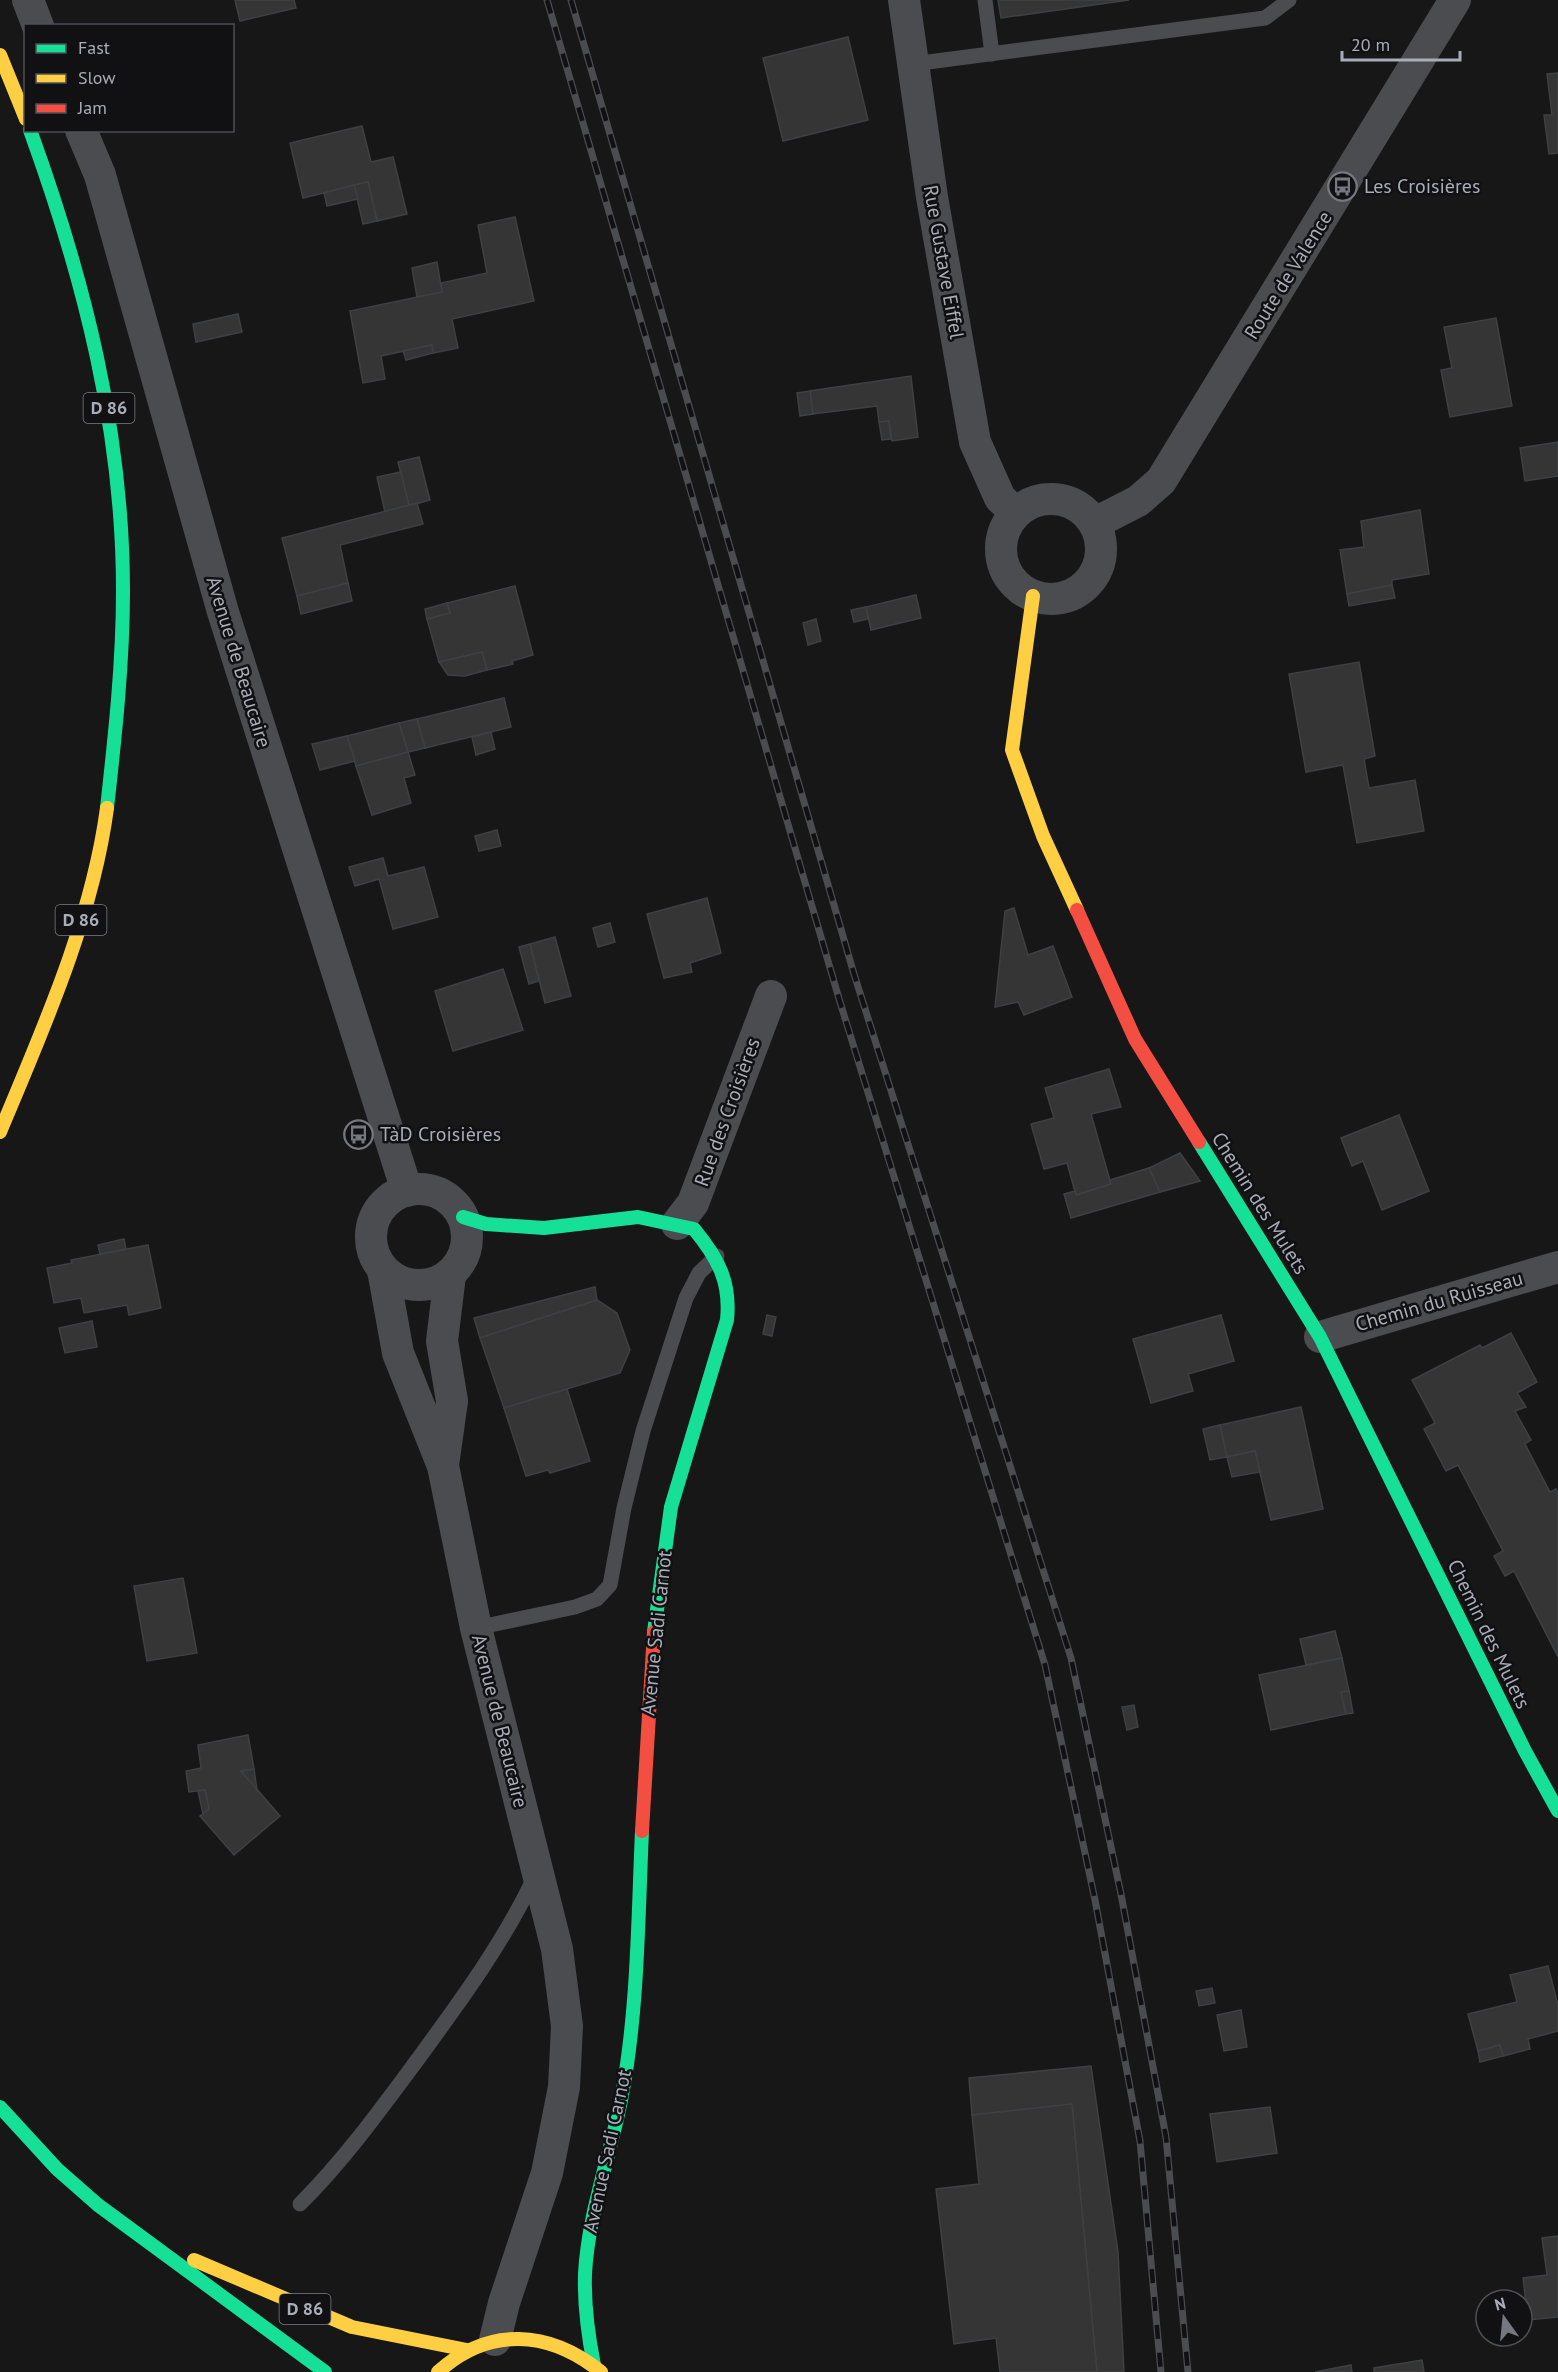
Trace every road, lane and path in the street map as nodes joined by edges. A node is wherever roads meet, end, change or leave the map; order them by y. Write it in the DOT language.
graph roads {
  1 [pos="28,0"];
  2 [pos="904,0"];
  3 [pos="986,0"];
  4 [pos="1289,0"];
  5 [pos="1455,0"];
  6 [pos="37,24"];
  7 [pos="992,54"];
  8 [pos="0,55"];
  9 [pos="913,64"];
  10 [pos="24,114"];
  11 [pos="31,132"];
  12 [pos="82,132"];
  13 [pos="1015,512"];
  14 [pos="1095,523"];
  15 [pos="1033,596"];
  16 [pos="771,996"];
  17 [pos="0,1132"];
  18 [pos="408,1191"];
  19 [pos="463,1217"];
  20 [pos="677,1224"];
  21 [pos="717,1256"];
  22 [pos="1558,1267"];
  23 [pos="383,1270"];
  24 [pos="450,1275"];
  25 [pos="1320,1337"];
  26 [pos="443,1466"];
  27 [pos="476,1628"];
  28 [pos="1558,1811"];
  29 [pos="538,1869"];
  30 [pos="0,2107"];
  31 [pos="300,2204"];
  32 [pos="152,2243"];
  33 [pos="481,2345"];
  34 [pos="597,2368"];
  35 [pos="325,2372"];
  36 [pos="438,2372"];
  1 -- 6 [label="street"];
  2 -- 9 [label="street, Rue Gustave Eiffel"];
  3 -- 7 [label="lane"];
  4 -- 7 [label="lane"];
  5 -- 14 [label="street, Route de Valence"];
  7 -- 9 [label="lane"];
  8 -- 10 [label="street"];
  9 -- 13 [label="street, Rue Gustave Eiffel"];
  11 -- 17 [label="street, D 86"];
  12 -- 18 [label="street, Avenue de Beaucaire"];
  13 -- 14 [label="street"];
  13 -- 15 [label="street"];
  14 -- 15 [label="street"];
  15 -- 25 [label="street, Chemin des Mulets"];
  16 -- 20 [label="street, Rue des Croisières"];
  18 -- 19 [label="street"];
  18 -- 23 [label="street"];
  19 -- 20 [label="street"];
  19 -- 24 [label="street"];
  20 -- 21 [label="street"];
  21 -- 27 [label="lane"];
  21 -- 34 [label="street, Avenue Sadi Carnot"];
  22 -- 25 [label="street, Chemin du Ruisseau"];
  23 -- 24 [label="street"];
  23 -- 26 [label="street, Avenue de Beaucaire"];
  24 -- 26 [label="street, Avenue de Beaucaire"];
  25 -- 28 [label="street, Chemin des Mulets"];
  26 -- 27 [label="street, Avenue de Beaucaire"];
  27 -- 29 [label="street, Avenue de Beaucaire"];
  29 -- 31 [label="lane"];
  29 -- 33 [label="street, Avenue de Beaucaire"];
  30 -- 32 [label="street, D 86"];
  32 -- 33 [label="street, D 86"];
  32 -- 35 [label="street, D 86"];
  33 -- 34 [label="street"];
  33 -- 36 [label="street"];
}
